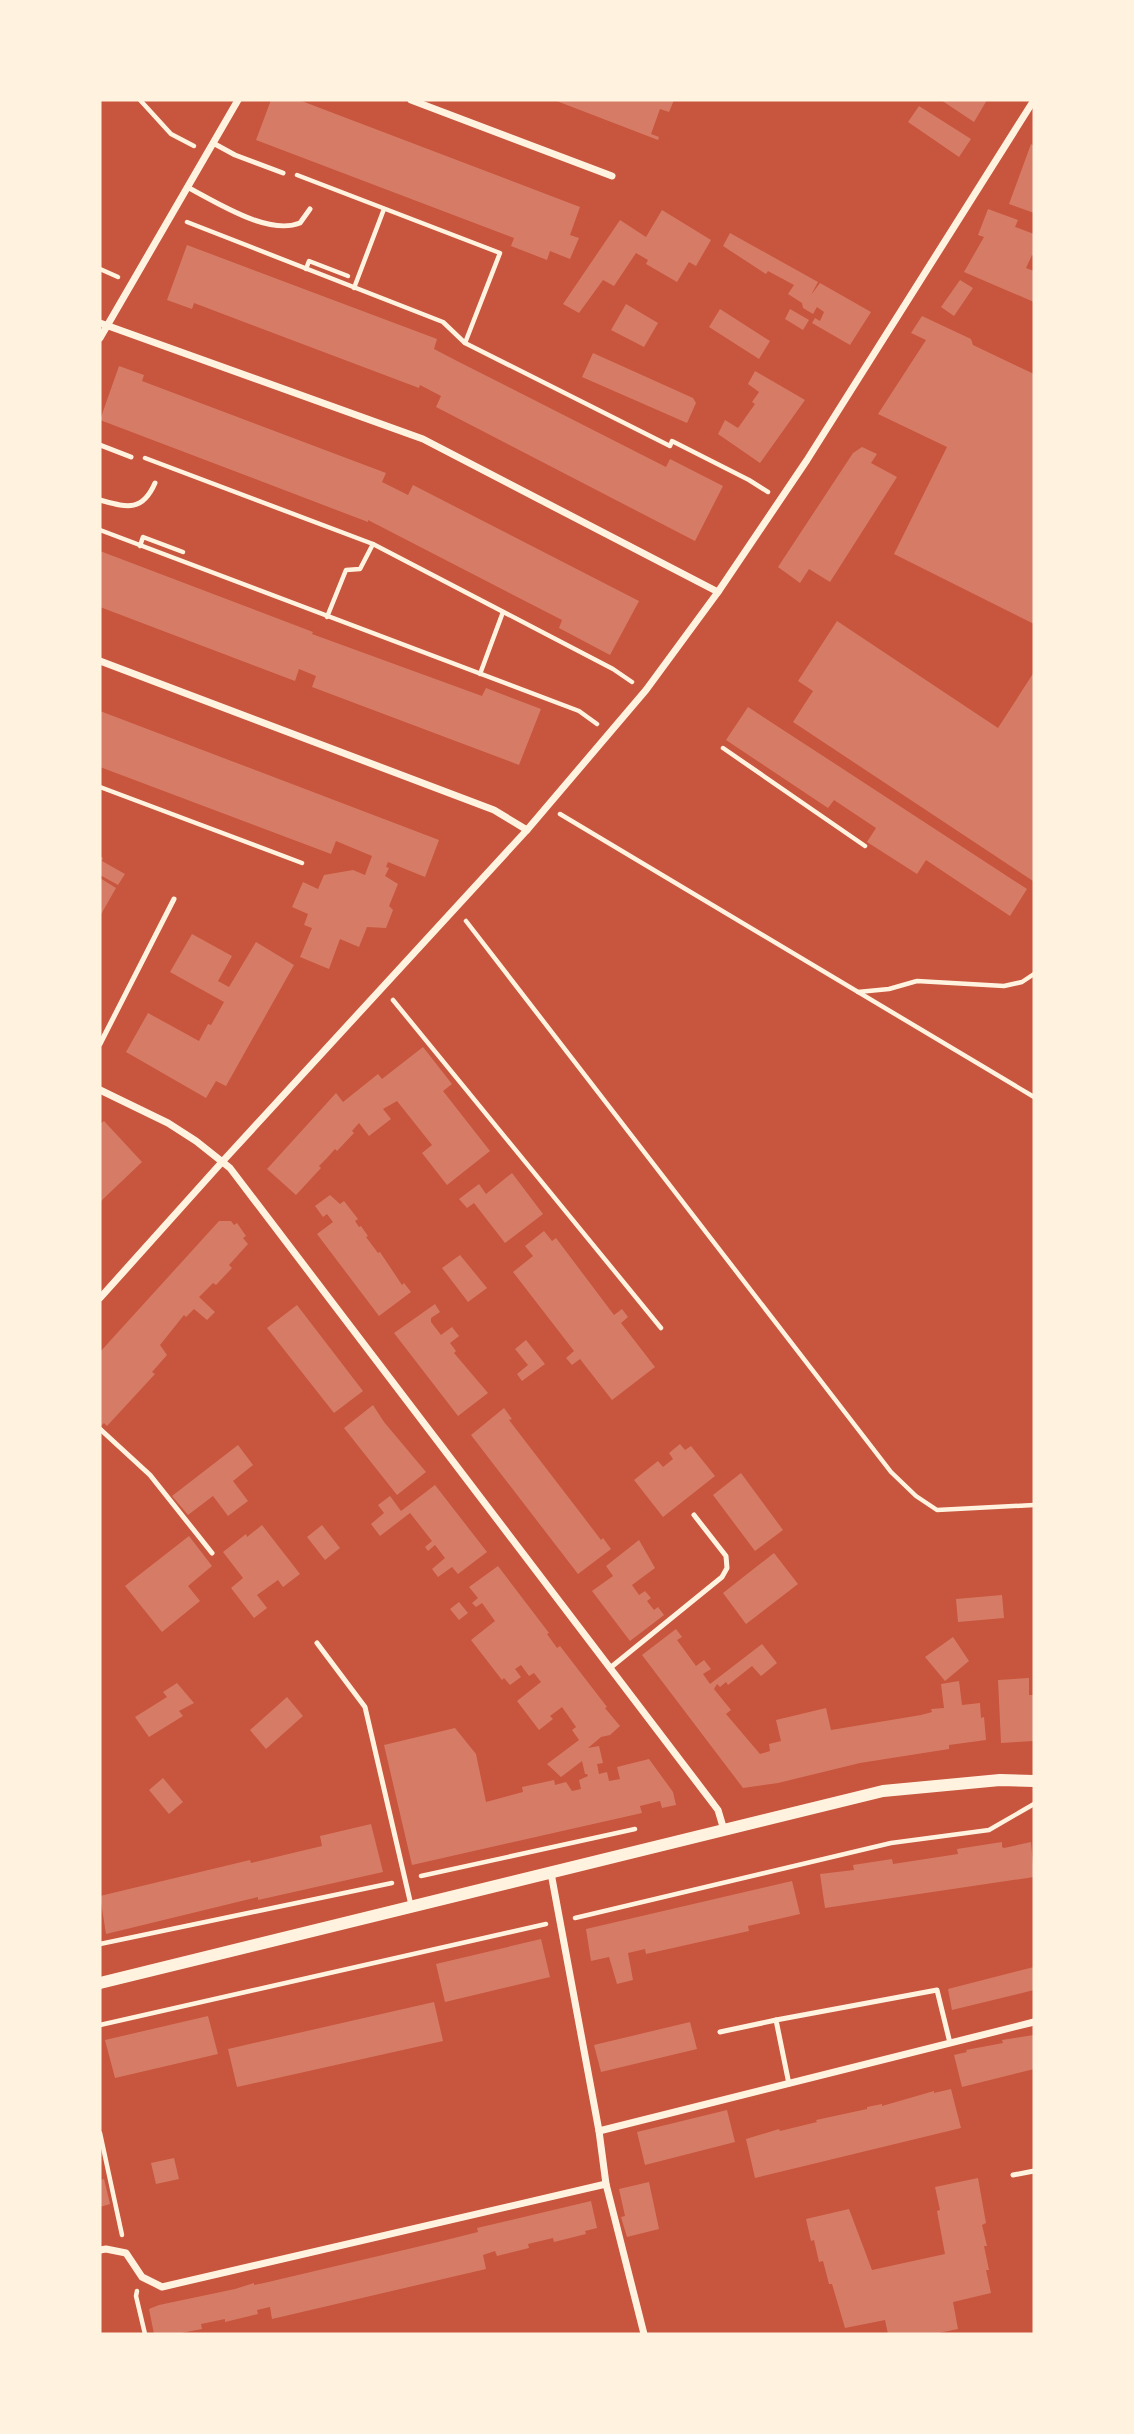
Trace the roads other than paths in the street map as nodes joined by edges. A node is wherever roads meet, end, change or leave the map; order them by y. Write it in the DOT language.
graph roads {
  1 [pos="238,100"];
  2 [pos="411,100"];
  3 [pos="1034,100"];
  4 [pos="213,143"];
  5 [pos="283,173"];
  6 [pos="612,176"];
  7 [pos="187,187"];
  8 [pos="310,209"];
  9 [pos="103,325"];
  10 [pos="100,338"];
  11 [pos="100,445"];
  12 [pos="131,457"];
  13 [pos="155,484"];
  14 [pos="100,500"];
  15 [pos="718,592"];
  16 [pos="100,661"];
  17 [pos="527,830"];
  18 [pos="174,899"];
  19 [pos="100,1044"];
  20 [pos="100,1090"];
  21 [pos="222,1162"];
  22 [pos="100,1298"];
  23 [pos="100,1429"];
  24 [pos="694,1515"];
  25 [pos="212,1553"];
  26 [pos="317,1643"];
  27 [pos="610,1668"];
  28 [pos="1034,1781"];
  29 [pos="724,1830"];
  30 [pos="551,1873"];
  31 [pos="411,1906"];
  32 [pos="101,1980"];
  33 [pos="776,2020"];
  34 [pos="1034,2022"];
  35 [pos="720,2032"];
  36 [pos="950,2043"];
  37 [pos="789,2084"];
  38 [pos="599,2131"];
  39 [pos="1034,2171"];
  40 [pos="1013,2175"];
  41 [pos="606,2184"];
  42 [pos="100,2250"];
  43 [pos="644,2334"];
  1 -- 4 [label="street"];
  2 -- 6 [label="street"];
  3 -- 15 [label="street"];
  4 -- 5 [label="lane"];
  4 -- 7 [label="street"];
  7 -- 8 [label="lane"];
  7 -- 9 [label="street"];
  9 -- 10 [label="street"];
  9 -- 15 [label="street"];
  11 -- 12 [label="lane"];
  13 -- 14 [label="lane"];
  15 -- 17 [label="street"];
  16 -- 17 [label="street"];
  17 -- 21 [label="street"];
  18 -- 19 [label="lane"];
  20 -- 21 [label="street"];
  21 -- 22 [label="street"];
  21 -- 27 [label="street"];
  23 -- 25 [label="lane"];
  24 -- 27 [label="lane"];
  26 -- 31 [label="lane"];
  27 -- 29 [label="street"];
  28 -- 29 [label="street"];
  29 -- 30 [label="street"];
  30 -- 31 [label="street"];
  30 -- 38 [label="street"];
  31 -- 32 [label="street"];
  33 -- 35 [label="lane"];
  33 -- 36 [label="lane"];
  33 -- 37 [label="lane"];
  34 -- 36 [label="street"];
  36 -- 37 [label="street"];
  37 -- 38 [label="street"];
  38 -- 41 [label="street"];
  39 -- 40 [label="lane"];
  41 -- 42 [label="street"];
  41 -- 43 [label="street"];
}
